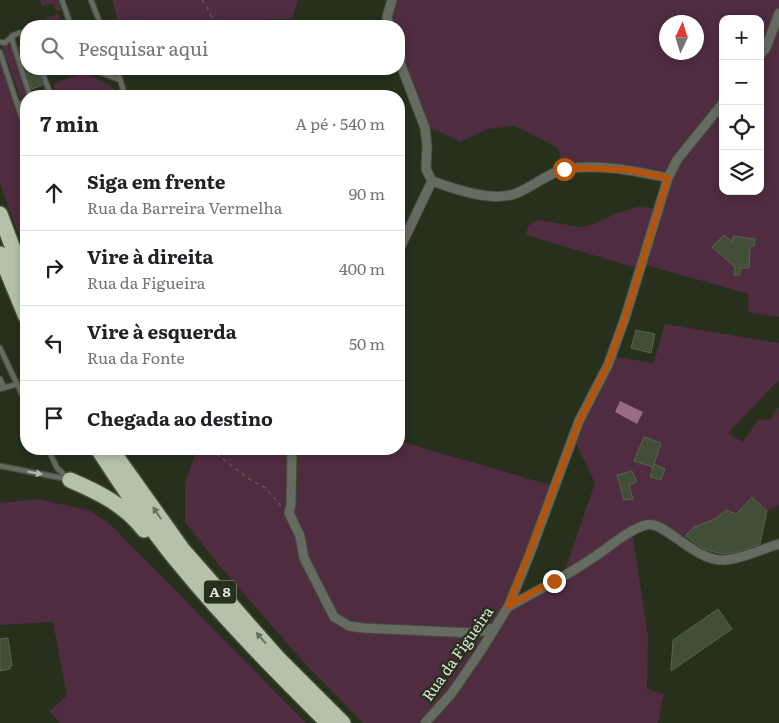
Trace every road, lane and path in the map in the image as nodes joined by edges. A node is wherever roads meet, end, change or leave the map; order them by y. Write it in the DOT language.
graph roads {
  1 [pos="62,0"];
  2 [pos="91,0"];
  3 [pos="202,0"];
  4 [pos="392,0"];
  5 [pos="779,13"];
  6 [pos="70,20"];
  7 [pos="99,20"];
  8 [pos="213,20"];
  9 [pos="388,20"];
  10 [pos="20,33"];
  11 [pos="12,36"];
  12 [pos="0,42"];
  13 [pos="764,50"];
  14 [pos="0,52"];
  15 [pos="20,67"];
  16 [pos="23,75"];
  17 [pos="44,75"];
  18 [pos="107,75"];
  19 [pos="119,75"];
  20 [pos="405,75"];
  21 [pos="120,80"];
  22 [pos="28,90"];
  23 [pos="49,90"];
  24 [pos="123,90"];
  25 [pos="18,105"];
  26 [pos="721,105"];
  27 [pos="20,112"];
  28 [pos="668,178"];
  29 [pos="432,181"];
  30 [pos="0,214"];
  31 [pos="405,237"];
  32 [pos="0,254"];
  33 [pos="20,267"];
  34 [pos="20,302"];
  35 [pos="0,348"];
  36 [pos="0,379"];
  37 [pos="17,384"];
  38 [pos="2,388"];
  39 [pos="20,390"];
  40 [pos="51,455"];
  41 [pos="102,455"];
  42 [pos="115,455"];
  43 [pos="218,455"];
  44 [pos="292,455"];
  45 [pos="0,466"];
  46 [pos="70,480"];
  47 [pos="290,513"];
  48 [pos="779,544"];
  49 [pos="182,567"];
  50 [pos="508,606"];
  51 [pos="494,628"];
  52 [pos="328,723"];
  53 [pos="344,723"];
  54 [pos="425,723"];
  1 -- 6 [label="lane"];
  2 -- 7 [label="lane"];
  3 -- 8 [label="path"];
  4 -- 9 [label="street"];
  5 -- 13 [label="street"];
  10 -- 11 [label="lane"];
  11 -- 12 [label="lane"];
  11 -- 15 [label="lane"];
  14 -- 25 [label="lane"];
  16 -- 22 [label="lane"];
  17 -- 23 [label="lane"];
  18 -- 21 [label="lane"];
  19 -- 21 [label="lane"];
  20 -- 29 [label="street"];
  21 -- 24 [label="lane"];
  25 -- 27 [label="lane"];
  26 -- 28 [label="street, Rua da Figueira"];
  28 -- 29 [label="street"];
  28 -- 50 [label="street, Rua da Figueira"];
  29 -- 31 [label="street"];
  30 -- 33 [label="highway"];
  32 -- 34 [label="highway"];
  35 -- 37 [label="lane"];
  36 -- 38 [label="lane"];
  37 -- 38 [label="lane"];
  37 -- 39 [label="lane"];
  40 -- 46 [label="lane"];
  41 -- 49 [label="highway, A 8"];
  53 -- 42 [label="highway, A 8, one-way"];
  43 -- 47 [label="path"];
  44 -- 47 [label="street"];
  45 -- 46 [label="lane, one-way"];
  46 -- 49 [label="highway"];
  47 -- 51 [label="street"];
  48 -- 50 [label="street"];
  49 -- 52 [label="highway, A 8"];
  50 -- 51 [label="street, Rua da Figueira"];
  51 -- 54 [label="street, Rua da Figueira"];
}
